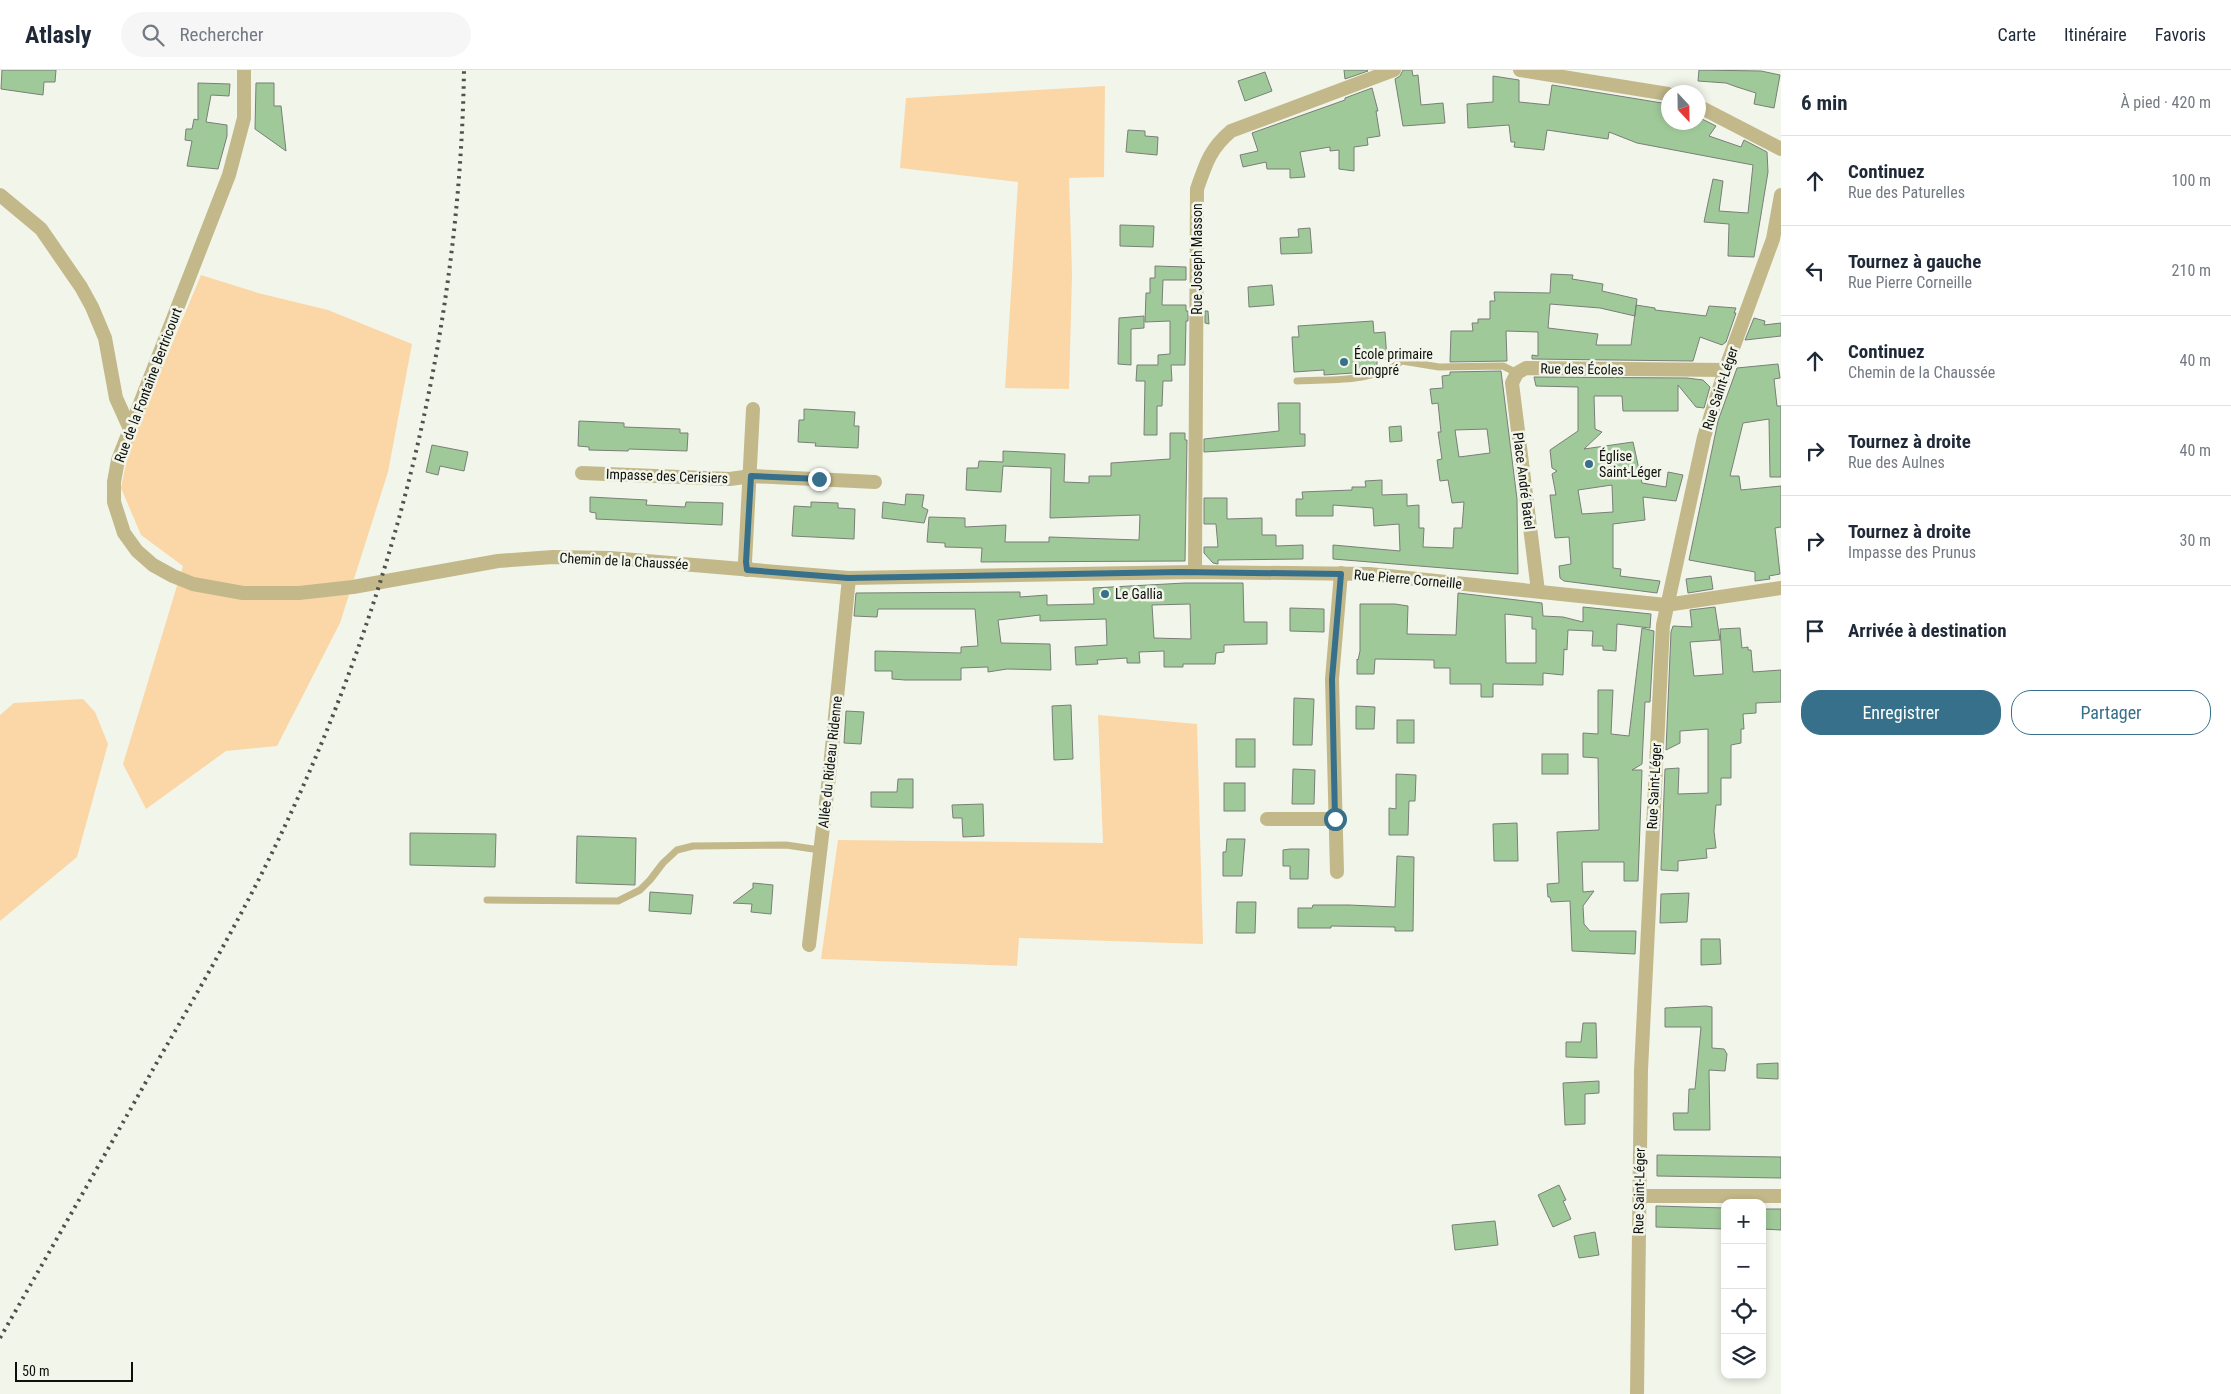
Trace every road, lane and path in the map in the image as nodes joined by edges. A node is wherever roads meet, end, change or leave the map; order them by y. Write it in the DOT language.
graph roads {
  1 [pos="244,70"];
  2 [pos="1394,70"];
  3 [pos="1520,70"];
  4 [pos="1661,93"];
  5 [pos="1706,110"];
  6 [pos="1781,149"];
  7 [pos="0,194"];
  8 [pos="1781,195"];
  9 [pos="1725,370"];
  10 [pos="1517,373"];
  11 [pos="1297,381"];
  12 [pos="753,409"];
  13 [pos="130,429"];
  14 [pos="582,473"];
  15 [pos="751,476"];
  16 [pos="875,482"];
  17 [pos="747,570"];
  18 [pos="1195,572"];
  19 [pos="1341,574"];
  20 [pos="401,578"];
  21 [pos="848,578"];
  22 [pos="1781,588"];
  23 [pos="1538,590"];
  24 [pos="1666,604"];
  25 [pos="1335,819"];
  26 [pos="1268,820"];
  27 [pos="820,850"];
  28 [pos="1337,872"];
  29 [pos="487,900"];
  30 [pos="809,945"];
  31 [pos="1639,1196"];
  32 [pos="1781,1196"];
  33 [pos="1637,1394"];
  1 -- 13 [label="street, Rue de la Fontaine Bertricourt"];
  2 -- 18 [label="street, Rue Joseph Masson"];
  3 -- 4 [label="street"];
  5 -- 6 [label="street"];
  7 -- 13 [label="street"];
  8 -- 9 [label="street, Rue Saint-Léger"];
  9 -- 10 [label="street, Rue des Écoles"];
  9 -- 24 [label="street, Rue Saint-Léger"];
  10 -- 11 [label="lane, Rue des Écoles"];
  10 -- 23 [label="street, Place André Batel"];
  12 -- 15 [label="street"];
  13 -- 20 [label="street, Rue de la Fontaine Bertricourt"];
  14 -- 15 [label="street, Impasse des Cerisiers"];
  15 -- 16 [label="street, Impasse des Cerisiers"];
  15 -- 17 [label="street"];
  17 -- 20 [label="street, Chemin de la Chaussée"];
  17 -- 21 [label="street, Chemin de la Chaussée"];
  18 -- 19 [label="street, Rue Pierre Corneille"];
  18 -- 21 [label="street, Rue Pierre Corneille"];
  19 -- 23 [label="street, Rue Pierre Corneille"];
  19 -- 25 [label="street"];
  21 -- 27 [label="street, Allée du Rideau Ridenne"];
  22 -- 24 [label="street, Rue Pierre Corneille"];
  23 -- 24 [label="street, Rue Pierre Corneille"];
  24 -- 31 [label="street, Rue Saint-Léger"];
  25 -- 26 [label="street"];
  25 -- 28 [label="street"];
  27 -- 29 [label="lane"];
  27 -- 30 [label="street, Allée du Rideau Ridenne"];
  31 -- 32 [label="street"];
  31 -- 33 [label="street, Rue Saint-Léger"];
}
